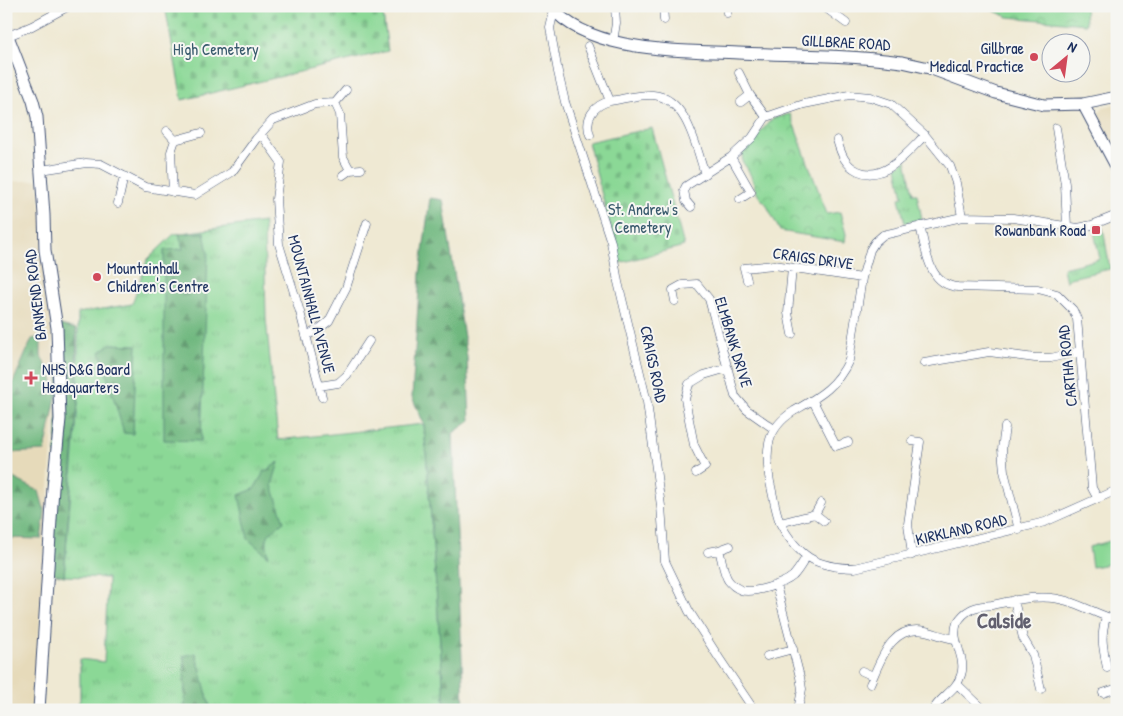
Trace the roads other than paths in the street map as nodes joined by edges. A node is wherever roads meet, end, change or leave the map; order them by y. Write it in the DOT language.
graph roads {
  1 [pos="69,6"];
  2 [pos="615,6"];
  3 [pos="663,6"];
  4 [pos="823,6"];
  5 [pos="552,9"];
  6 [pos="664,20"];
  7 [pos="846,23"];
  8 [pos="571,24"];
  9 [pos="7,33"];
  10 [pos="614,42"];
  11 [pos="588,46"];
  12 [pos="739,73"];
  13 [pos="346,90"];
  14 [pos="750,95"];
  15 [pos="1117,97"];
  16 [pos="610,101"];
  17 [pos="741,102"];
  18 [pos="335,103"];
  19 [pos="1083,104"];
  20 [pos="766,117"];
  21 [pos="1056,128"];
  22 [pos="167,131"];
  23 [pos="201,132"];
  24 [pos="261,134"];
  25 [pos="590,135"];
  26 [pos="925,135"];
  27 [pos="175,140"];
  28 [pos="837,140"];
  29 [pos="731,157"];
  30 [pos="361,168"];
  31 [pos="1117,168"];
  32 [pos="41,170"];
  33 [pos="350,170"];
  34 [pos="705,174"];
  35 [pos="343,175"];
  36 [pos="124,176"];
  37 [pos="173,192"];
  38 [pos="740,199"];
  39 [pos="118,203"];
  40 [pos="691,207"];
  41 [pos="1117,215"];
  42 [pos="962,217"];
  43 [pos="367,223"];
  44 [pos="920,226"];
  45 [pos="1068,227"];
  46 [pos="792,268"];
  47 [pos="862,278"];
  48 [pos="747,280"];
  49 [pos="675,301"];
  50 [pos="789,321"];
  51 [pos="781,322"];
  52 [pos="792,334"];
  53 [pos="306,336"];
  54 [pos="369,341"];
  55 [pos="1080,351"];
  56 [pos="924,363"];
  57 [pos="728,368"];
  58 [pos="319,386"];
  59 [pos="322,397"];
  60 [pos="813,401"];
  61 [pos="1005,426"];
  62 [pos="774,429"];
  63 [pos="848,442"];
  64 [pos="929,444"];
  65 [pos="696,473"];
  66 [pos="1117,490"];
  67 [pos="1098,499"];
  68 [pos="821,503"];
  69 [pos="815,514"];
  70 [pos="824,521"];
  71 [pos="780,523"];
  72 [pos="1019,530"];
  73 [pos="730,546"];
  74 [pos="719,550"];
  75 [pos="708,552"];
  76 [pos="912,555"];
  77 [pos="807,556"];
  78 [pos="776,585"];
  79 [pos="1014,600"];
  80 [pos="1106,617"];
  81 [pos="1117,620"];
  82 [pos="955,639"];
  83 [pos="793,649"];
  84 [pos="767,656"];
  85 [pos="1107,668"];
  86 [pos="862,671"];
  87 [pos="1110,680"];
  88 [pos="957,684"];
  89 [pos="1041,689"];
  90 [pos="1116,690"];
  91 [pos="1102,693"];
  92 [pos="39,710"];
  93 [pos="754,710"];
  94 [pos="798,710"];
  95 [pos="933,710"];
  96 [pos="984,710"];
  1 -- 9 [label="street"];
  2 -- 10 [label="street"];
  3 -- 6 [label="street"];
  4 -- 7 [label="street"];
  5 -- 8 [label="street, CRAIGS ROAD"];
  5 -- 93 [label="street, CRAIGS ROAD"];
  8 -- 10 [label="street, GILLBRAE ROAD"];
  9 -- 32 [label="street, BANKEND ROAD"];
  10 -- 19 [label="street, GILLBRAE ROAD"];
  11 -- 16 [label="street"];
  12 -- 14 [label="street"];
  13 -- 18 [label="street"];
  14 -- 17 [label="street"];
  14 -- 20 [label="street"];
  15 -- 19 [label="street, GILLBRAE ROAD"];
  16 -- 25 [label="street"];
  16 -- 34 [label="street"];
  18 -- 24 [label="street"];
  18 -- 33 [label="street"];
  19 -- 31 [label="street"];
  20 -- 26 [label="street"];
  20 -- 29 [label="street"];
  21 -- 45 [label="street"];
  22 -- 27 [label="street"];
  23 -- 27 [label="street"];
  24 -- 37 [label="street"];
  24 -- 53 [label="street, MOUNTAINHALL AVENUE"];
  26 -- 28 [label="street"];
  26 -- 42 [label="street"];
  27 -- 37 [label="street"];
  29 -- 34 [label="street"];
  29 -- 38 [label="street"];
  30 -- 33 [label="street"];
  32 -- 36 [label="street"];
  32 -- 92 [label="street, BANKEND ROAD"];
  33 -- 35 [label="street"];
  34 -- 40 [label="street"];
  36 -- 37 [label="street"];
  36 -- 39 [label="street"];
  41 -- 45 [label="street"];
  42 -- 44 [label="street"];
  42 -- 45 [label="street"];
  43 -- 53 [label="street"];
  44 -- 47 [label="street"];
  44 -- 55 [label="street, CARTHA ROAD"];
  46 -- 47 [label="street, CRAIGS DRIVE"];
  46 -- 48 [label="street, CRAIGS DRIVE"];
  46 -- 50 [label="street"];
  47 -- 60 [label="street"];
  49 -- 57 [label="street, ELMBANK DRIVE"];
  50 -- 51 [label="street"];
  50 -- 52 [label="street"];
  53 -- 58 [label="street, MOUNTAINHALL AVENUE"];
  54 -- 58 [label="street"];
  55 -- 56 [label="street"];
  55 -- 67 [label="street, CARTHA ROAD"];
  57 -- 62 [label="street, ELMBANK DRIVE"];
  57 -- 65 [label="street"];
  58 -- 59 [label="street, MOUNTAINHALL AVENUE"];
  60 -- 62 [label="street"];
  60 -- 63 [label="street"];
  61 -- 72 [label="street"];
  62 -- 71 [label="street"];
  64 -- 76 [label="street"];
  66 -- 67 [label="street, KIRKLAND ROAD"];
  67 -- 72 [label="street, KIRKLAND ROAD"];
  68 -- 69 [label="street"];
  69 -- 70 [label="street"];
  69 -- 71 [label="street"];
  71 -- 77 [label="street, KIRKLAND ROAD"];
  72 -- 76 [label="street, KIRKLAND ROAD"];
  73 -- 74 [label="street"];
  74 -- 75 [label="street"];
  74 -- 78 [label="street"];
  76 -- 77 [label="street, KIRKLAND ROAD"];
  77 -- 78 [label="street"];
  78 -- 83 [label="street"];
  79 -- 80 [label="street"];
  79 -- 82 [label="street"];
  79 -- 89 [label="street"];
  80 -- 81 [label="street"];
  80 -- 85 [label="street"];
  82 -- 86 [label="street"];
  82 -- 88 [label="street"];
  83 -- 84 [label="street"];
  83 -- 94 [label="street"];
  87 -- 90 [label="street"];
  88 -- 95 [label="street"];
  88 -- 96 [label="street"];
  90 -- 91 [label="street"];
}
